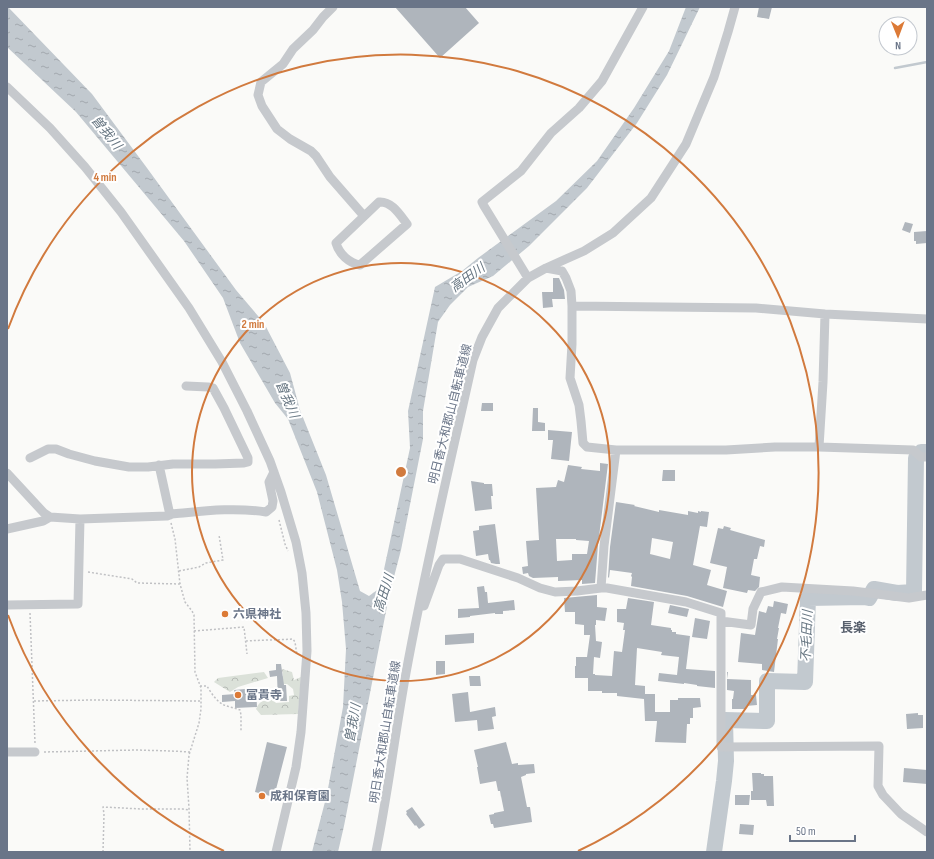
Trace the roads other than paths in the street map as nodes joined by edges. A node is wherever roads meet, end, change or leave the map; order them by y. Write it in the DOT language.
graph roads {
  1 [pos="333,7"];
  2 [pos="643,7"];
  3 [pos="735,7"];
  4 [pos="7,87"];
  5 [pos="364,216"];
  6 [pos="546,268"];
  7 [pos="526,276"];
  8 [pos="572,306"];
  9 [pos="825,314"];
  10 [pos="927,319"];
  11 [pos="186,386"];
  12 [pos="819,447"];
  13 [pos="616,450"];
  14 [pos="922,455"];
  15 [pos="30,458"];
  16 [pos="159,465"];
  17 [pos="274,472"];
  18 [pos="7,473"];
  19 [pos="170,515"];
  20 [pos="50,517"];
  21 [pos="80,518"];
  22 [pos="7,529"];
  23 [pos="601,588"];
  24 [pos="927,595"];
  25 [pos="7,605"];
  26 [pos="416,621"];
  27 [pos="721,621"];
  28 [pos="7,752"];
  29 [pos="35,752"];
  30 [pos="927,832"];
  31 [pos="276,852"];
  32 [pos="376,852"];
  1 -- 5 [label="street"];
  2 -- 7 [label="street"];
  3 -- 6 [label="street, 明日香大和郡山自転車道線"];
  4 -- 17 [label="street"];
  5 -- 5 [label="street"];
  6 -- 7 [label="street, 明日香大和郡山自転車道線"];
  6 -- 8 [label="street"];
  7 -- 26 [label="street, 明日香大和郡山自転車道線"];
  8 -- 9 [label="street"];
  8 -- 13 [label="street"];
  9 -- 10 [label="street"];
  9 -- 12 [label="street"];
  11 -- 16 [label="street"];
  12 -- 13 [label="street"];
  12 -- 14 [label="street"];
  13 -- 23 [label="street"];
  15 -- 16 [label="street"];
  16 -- 19 [label="street"];
  17 -- 19 [label="street"];
  17 -- 31 [label="street"];
  18 -- 20 [label="street"];
  19 -- 21 [label="street"];
  20 -- 21 [label="street"];
  20 -- 22 [label="street"];
  21 -- 25 [label="street"];
  23 -- 26 [label="street"];
  23 -- 27 [label="street"];
  24 -- 27 [label="street"];
  26 -- 32 [label="street, 明日香大和郡山自転車道線"];
  27 -- 30 [label="street"];
  28 -- 29 [label="street"];
}
